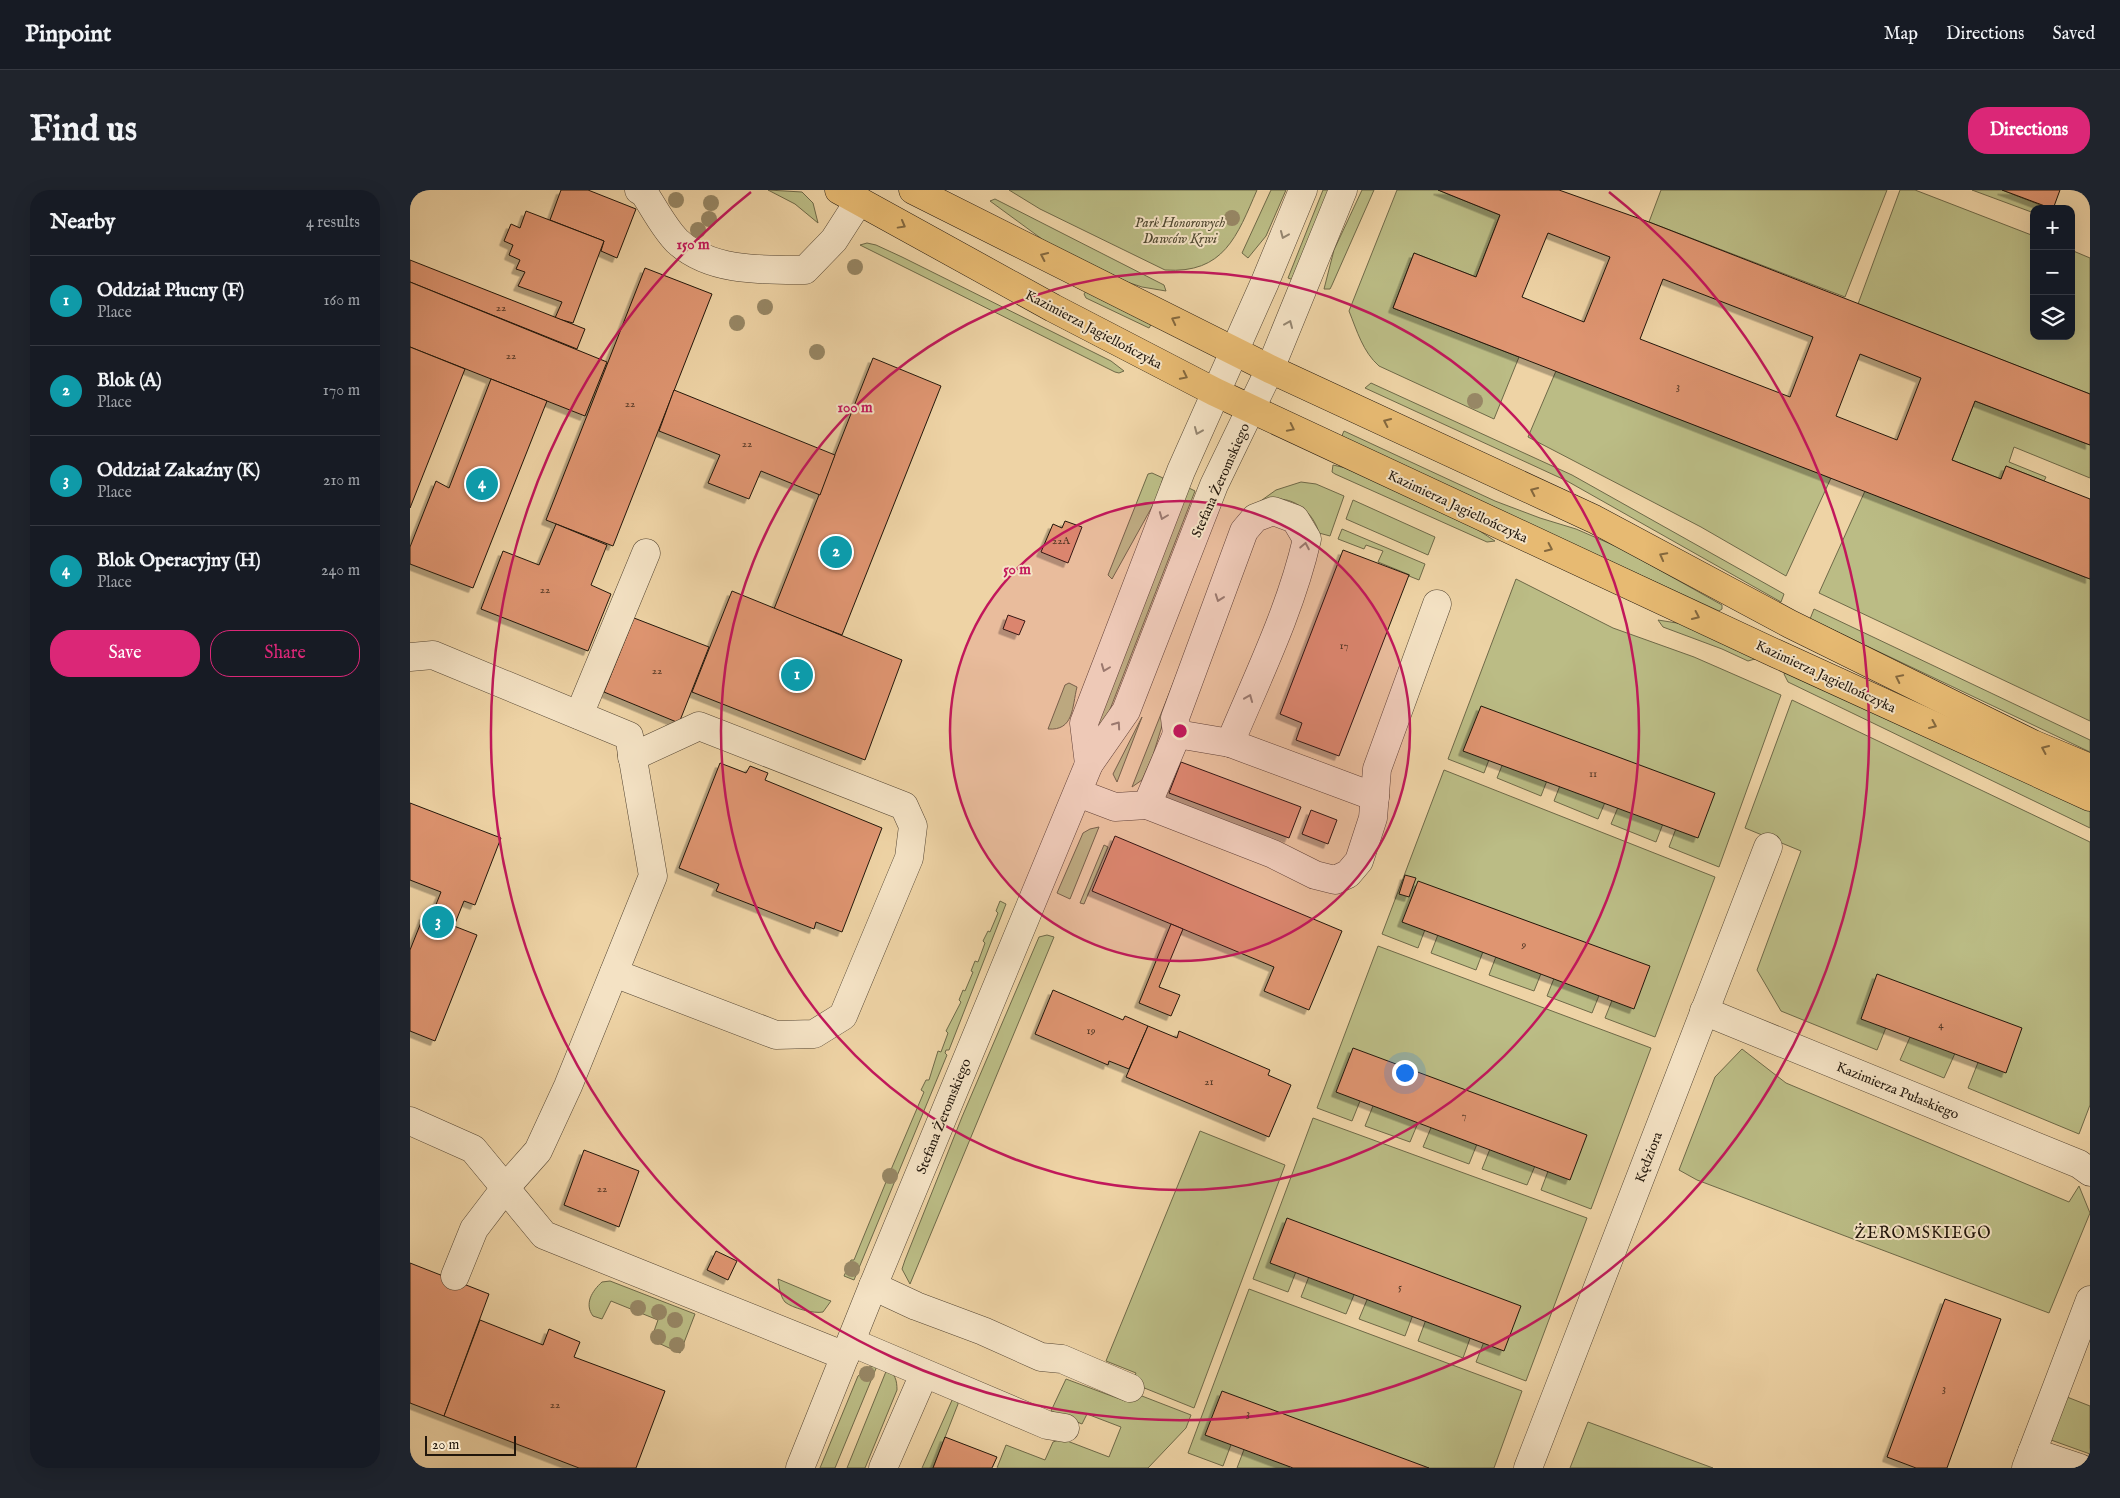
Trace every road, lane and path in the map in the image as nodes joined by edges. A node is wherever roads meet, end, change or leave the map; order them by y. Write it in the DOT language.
graph roads {
  1 [pos="639,190"];
  2 [pos="912,190"];
  3 [pos="1303,190"];
  4 [pos="1344,190"];
  5 [pos="849,196"];
  6 [pos="1234,351"];
  7 [pos="1270,369"];
  8 [pos="1215,392"];
  9 [pos="1251,409"];
  10 [pos="646,553"];
  11 [pos="1436,604"];
  12 [pos="410,657"];
  13 [pos="579,715"];
  14 [pos="1177,734"];
  15 [pos="1230,743"];
  16 [pos="632,757"];
  17 [pos="1089,764"];
  18 [pos="2090,768"];
  19 [pos="1078,793"];
  20 [pos="1375,797"];
  21 [pos="2090,797"];
  22 [pos="1148,806"];
  23 [pos="1768,846"];
  24 [pos="614,973"];
  25 [pos="1704,1011"];
  26 [pos="410,1121"];
  27 [pos="2090,1172"];
  28 [pos="506,1187"];
  29 [pos="455,1276"];
  30 [pos="873,1286"];
  31 [pos="2090,1300"];
  32 [pos="848,1349"];
  33 [pos="924,1374"];
  34 [pos="1130,1388"];
  35 [pos="1066,1428"];
  36 [pos="2029,1460"];
  37 [pos="800,1468"];
  38 [pos="883,1468"];
  39 [pos="1528,1468"];
  40 [pos="2080,1468"];
  1 -- 5 [label="street"];
  6 -- 2 [label="main road, one-way"];
  3 -- 6 [label="street, Stefana Żeromskiego, one-way"];
  7 -- 4 [label="street, Stefana Żeromskiego, one-way"];
  5 -- 8 [label="main road, Kazimierza Jagiellończyka, one-way"];
  6 -- 7 [label="main road"];
  6 -- 8 [label="street, Stefana Żeromskiego"];
  7 -- 9 [label="street, Stefana Żeromskiego"];
  18 -- 7 [label="main road, one-way"];
  8 -- 9 [label="main road, Kazimierza Jagiellończyka"];
  8 -- 17 [label="street, Stefana Żeromskiego, one-way"];
  17 -- 9 [label="street, Stefana Żeromskiego, one-way"];
  9 -- 21 [label="main road, Kazimierza Jagiellończyka, one-way"];
  10 -- 13 [label="street"];
  11 -- 20 [label="street"];
  12 -- 13 [label="street"];
  13 -- 16 [label="street"];
  14 -- 15 [label="street"];
  15 -- 14 [label="street, one-way"];
  14 -- 22 [label="street"];
  15 -- 20 [label="street"];
  16 -- 24 [label="street"];
  16 -- 24 [label="street"];
  17 -- 19 [label="street, Stefana Żeromskiego"];
  19 -- 22 [label="street"];
  19 -- 30 [label="street, Stefana Żeromskiego"];
  20 -- 22 [label="street"];
  23 -- 25 [label="street, Kędziora"];
  24 -- 28 [label="street"];
  25 -- 27 [label="street, Kazimierza Pułaskiego"];
  25 -- 39 [label="street, Kędziora"];
  26 -- 28 [label="street"];
  28 -- 29 [label="street"];
  28 -- 32 [label="street"];
  30 -- 32 [label="street, Stefana Żeromskiego"];
  30 -- 34 [label="street"];
  31 -- 36 [label="street"];
  32 -- 33 [label="street"];
  32 -- 37 [label="street, Stefana Żeromskiego"];
  33 -- 35 [label="street"];
  33 -- 38 [label="street"];
  36 -- 40 [label="street"];
}
